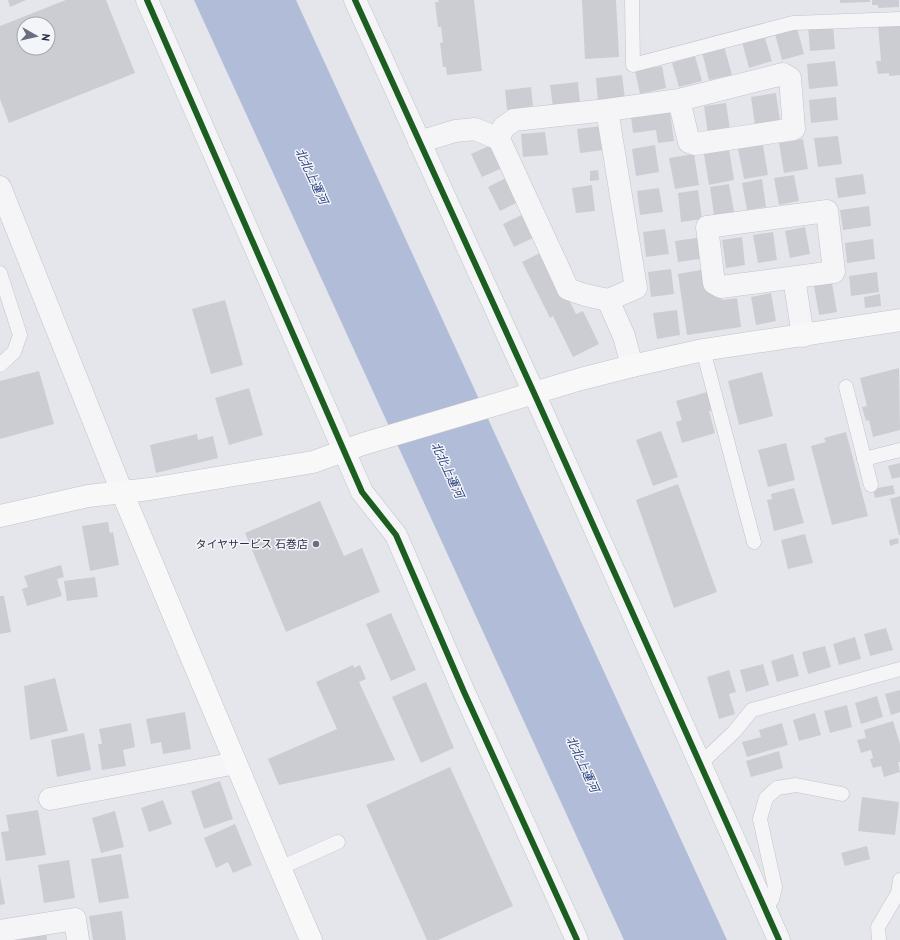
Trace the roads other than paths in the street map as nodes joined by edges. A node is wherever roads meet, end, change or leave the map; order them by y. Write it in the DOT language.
graph roads {
  1 [pos="147,0"];
  2 [pos="355,0"];
  3 [pos="632,0"];
  4 [pos="900,19"];
  5 [pos="679,100"];
  6 [pos="607,110"];
  7 [pos="499,139"];
  8 [pos="419,142"];
  9 [pos="0,187"];
  10 [pos="0,272"];
  11 [pos="794,278"];
  12 [pos="608,300"];
  13 [pos="899,325"];
  14 [pos="803,336"];
  15 [pos="703,350"];
  16 [pos="0,365"];
  17 [pos="632,366"];
  18 [pos="846,387"];
  19 [pos="534,393"];
  20 [pos="354,448"];
  21 [pos="900,450"];
  22 [pos="864,459"];
  23 [pos="871,485"];
  24 [pos="122,492"];
  25 [pos="0,516"];
  26 [pos="754,542"];
  27 [pos="900,669"];
  28 [pos="236,763"];
  29 [pos="700,764"];
  30 [pos="842,794"];
  31 [pos="50,799"];
  32 [pos="338,842"];
  33 [pos="280,868"];
  34 [pos="899,888"];
  35 [pos="765,908"];
  36 [pos="0,931"];
  37 [pos="78,940"];
  38 [pos="311,940"];
  39 [pos="576,940"];
  40 [pos="779,940"];
  41 [pos="879,940"];
  1 -- 20 [label="street"];
  2 -- 8 [label="street"];
  3 -- 4 [label="lane"];
  5 -- 5 [label="street"];
  5 -- 6 [label="street"];
  6 -- 7 [label="street"];
  6 -- 12 [label="street"];
  7 -- 8 [label="street"];
  7 -- 12 [label="street"];
  8 -- 19 [label="street"];
  9 -- 24 [label="street"];
  10 -- 16 [label="lane"];
  11 -- 11 [label="street"];
  11 -- 14 [label="street"];
  12 -- 17 [label="street"];
  13 -- 14 [label="street"];
  14 -- 15 [label="street"];
  15 -- 17 [label="street"];
  15 -- 26 [label="lane"];
  17 -- 19 [label="street"];
  18 -- 22 [label="lane"];
  19 -- 20 [label="street"];
  19 -- 29 [label="street"];
  20 -- 24 [label="street"];
  20 -- 39 [label="street"];
  21 -- 22 [label="lane"];
  22 -- 23 [label="lane"];
  24 -- 25 [label="street"];
  24 -- 28 [label="street"];
  27 -- 29 [label="lane"];
  28 -- 31 [label="street"];
  28 -- 33 [label="street"];
  29 -- 35 [label="street"];
  30 -- 35 [label="lane"];
  32 -- 33 [label="lane"];
  33 -- 38 [label="street"];
  34 -- 41 [label="lane"];
  35 -- 40 [label="street"];
  36 -- 37 [label="street"];
}
